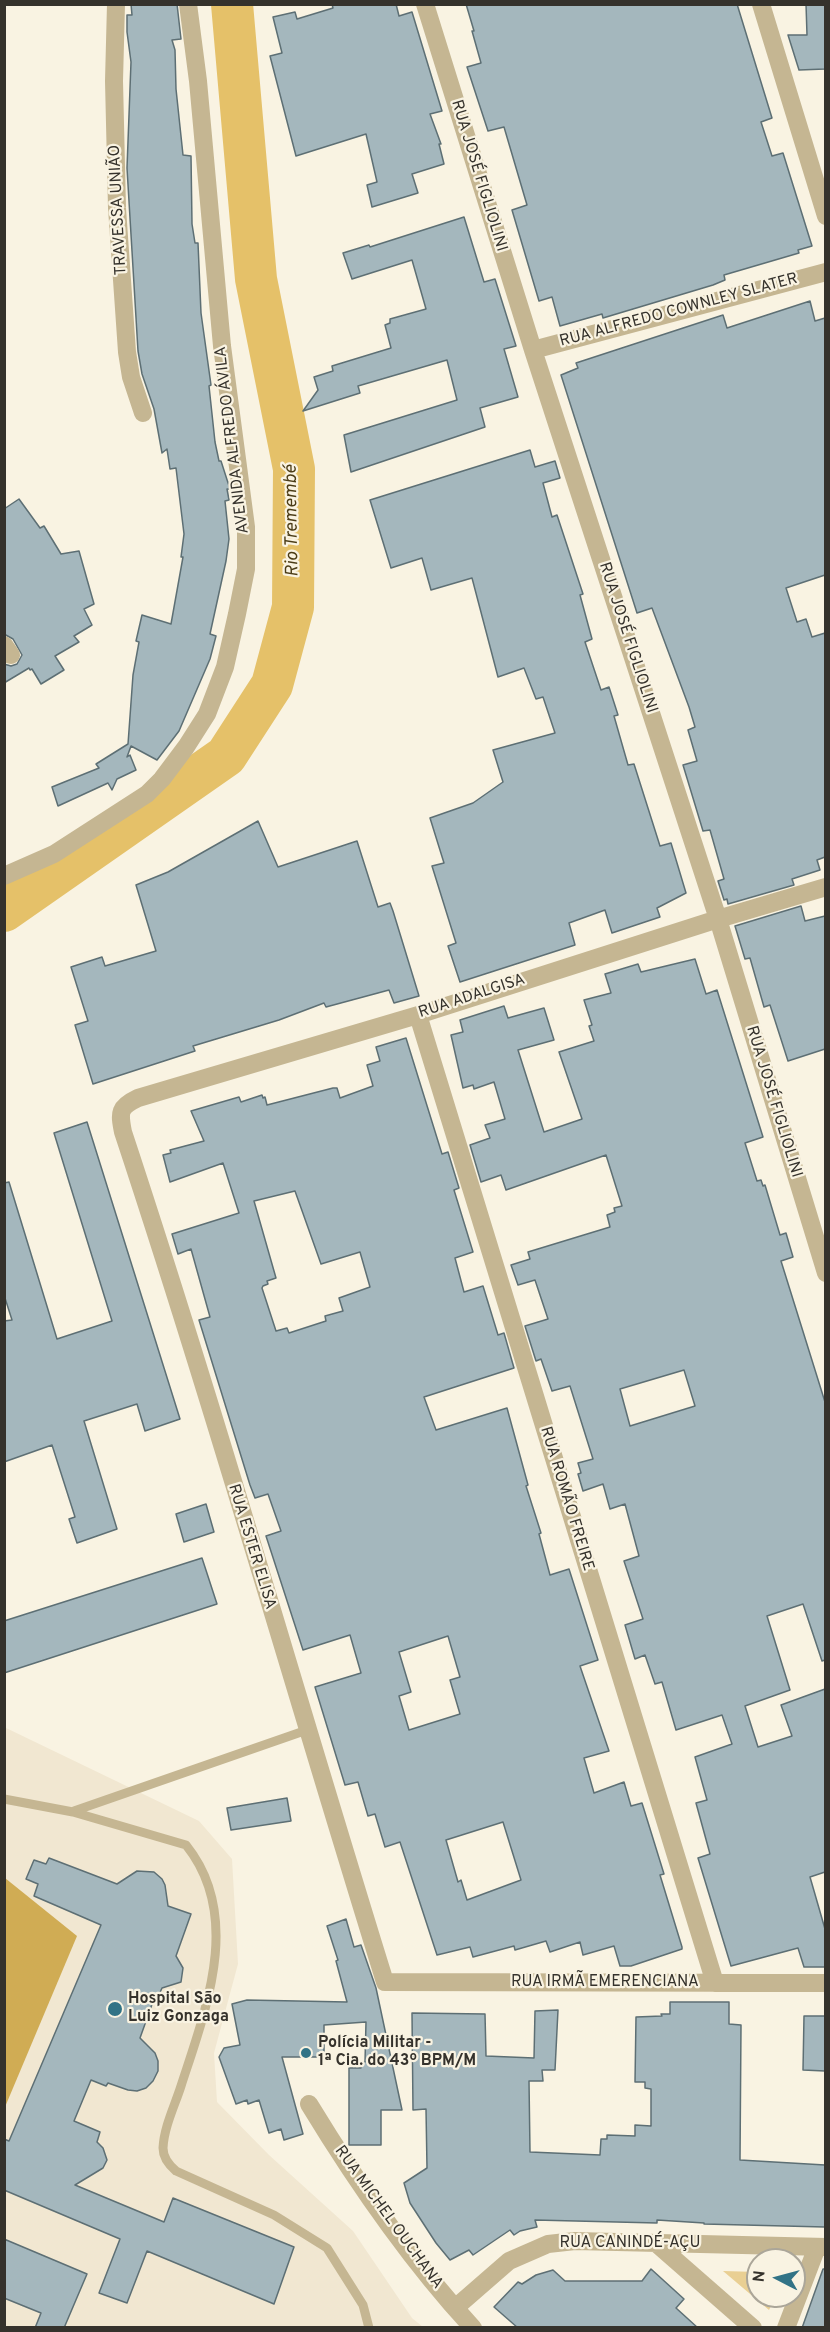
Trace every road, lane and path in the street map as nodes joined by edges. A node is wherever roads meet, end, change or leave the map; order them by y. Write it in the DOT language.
graph roads {
  1 [pos="116,4"];
  2 [pos="188,4"];
  3 [pos="425,4"];
  4 [pos="761,4"];
  5 [pos="825,216"];
  6 [pos="825,272"];
  7 [pos="533,350"];
  8 [pos="143,413"];
  9 [pos="4,876"];
  10 [pos="825,887"];
  11 [pos="717,919"];
  12 [pos="418,1015"];
  13 [pos="121,1110"];
  14 [pos="825,1273"];
  15 [pos="306,1730"];
  16 [pos="4,1799"];
  17 [pos="73,1812"];
  18 [pos="385,1982"];
  19 [pos="715,1983"];
  20 [pos="825,1983"];
  21 [pos="309,2104"];
  22 [pos="657,2244"];
  23 [pos="821,2247"];
  24 [pos="455,2308"];
  25 [pos="369,2328"];
  26 [pos="473,2328"];
  27 [pos="753,2328"];
  28 [pos="786,2328"];
  1 -- 8 [label="street, TRAVESSA UNIÃO"];
  2 -- 9 [label="street, AVENIDA ALFREDO ÁVILA"];
  3 -- 7 [label="street, RUA JOSÉ FIGLIOLINI"];
  4 -- 5 [label="street"];
  6 -- 7 [label="street, RUA ALFREDO COWNLEY SLATER"];
  7 -- 11 [label="street, RUA JOSÉ FIGLIOLINI"];
  10 -- 11 [label="street, RUA ADALGISA"];
  11 -- 12 [label="street, RUA ADALGISA"];
  11 -- 14 [label="street, RUA JOSÉ FIGLIOLINI"];
  12 -- 13 [label="street, RUA ADALGISA"];
  12 -- 19 [label="street, RUA ROMÃO FREIRE"];
  13 -- 15 [label="street, RUA ESTER ELISA"];
  15 -- 17 [label="lane"];
  15 -- 18 [label="street, RUA ESTER ELISA"];
  16 -- 17 [label="lane"];
  17 -- 25 [label="lane"];
  18 -- 19 [label="street, RUA IRMÃ EMERENCIANA"];
  19 -- 20 [label="street, RUA IRMÃ EMERENCIANA"];
  21 -- 24 [label="street, RUA MICHEL OUCHANA"];
  22 -- 23 [label="street, RUA CANINDÉ-AÇU"];
  22 -- 24 [label="street, RUA CANINDÉ-AÇU"];
  22 -- 27 [label="street"];
  23 -- 28 [label="street"];
  24 -- 26 [label="street, RUA MICHEL OUCHANA"];
}
